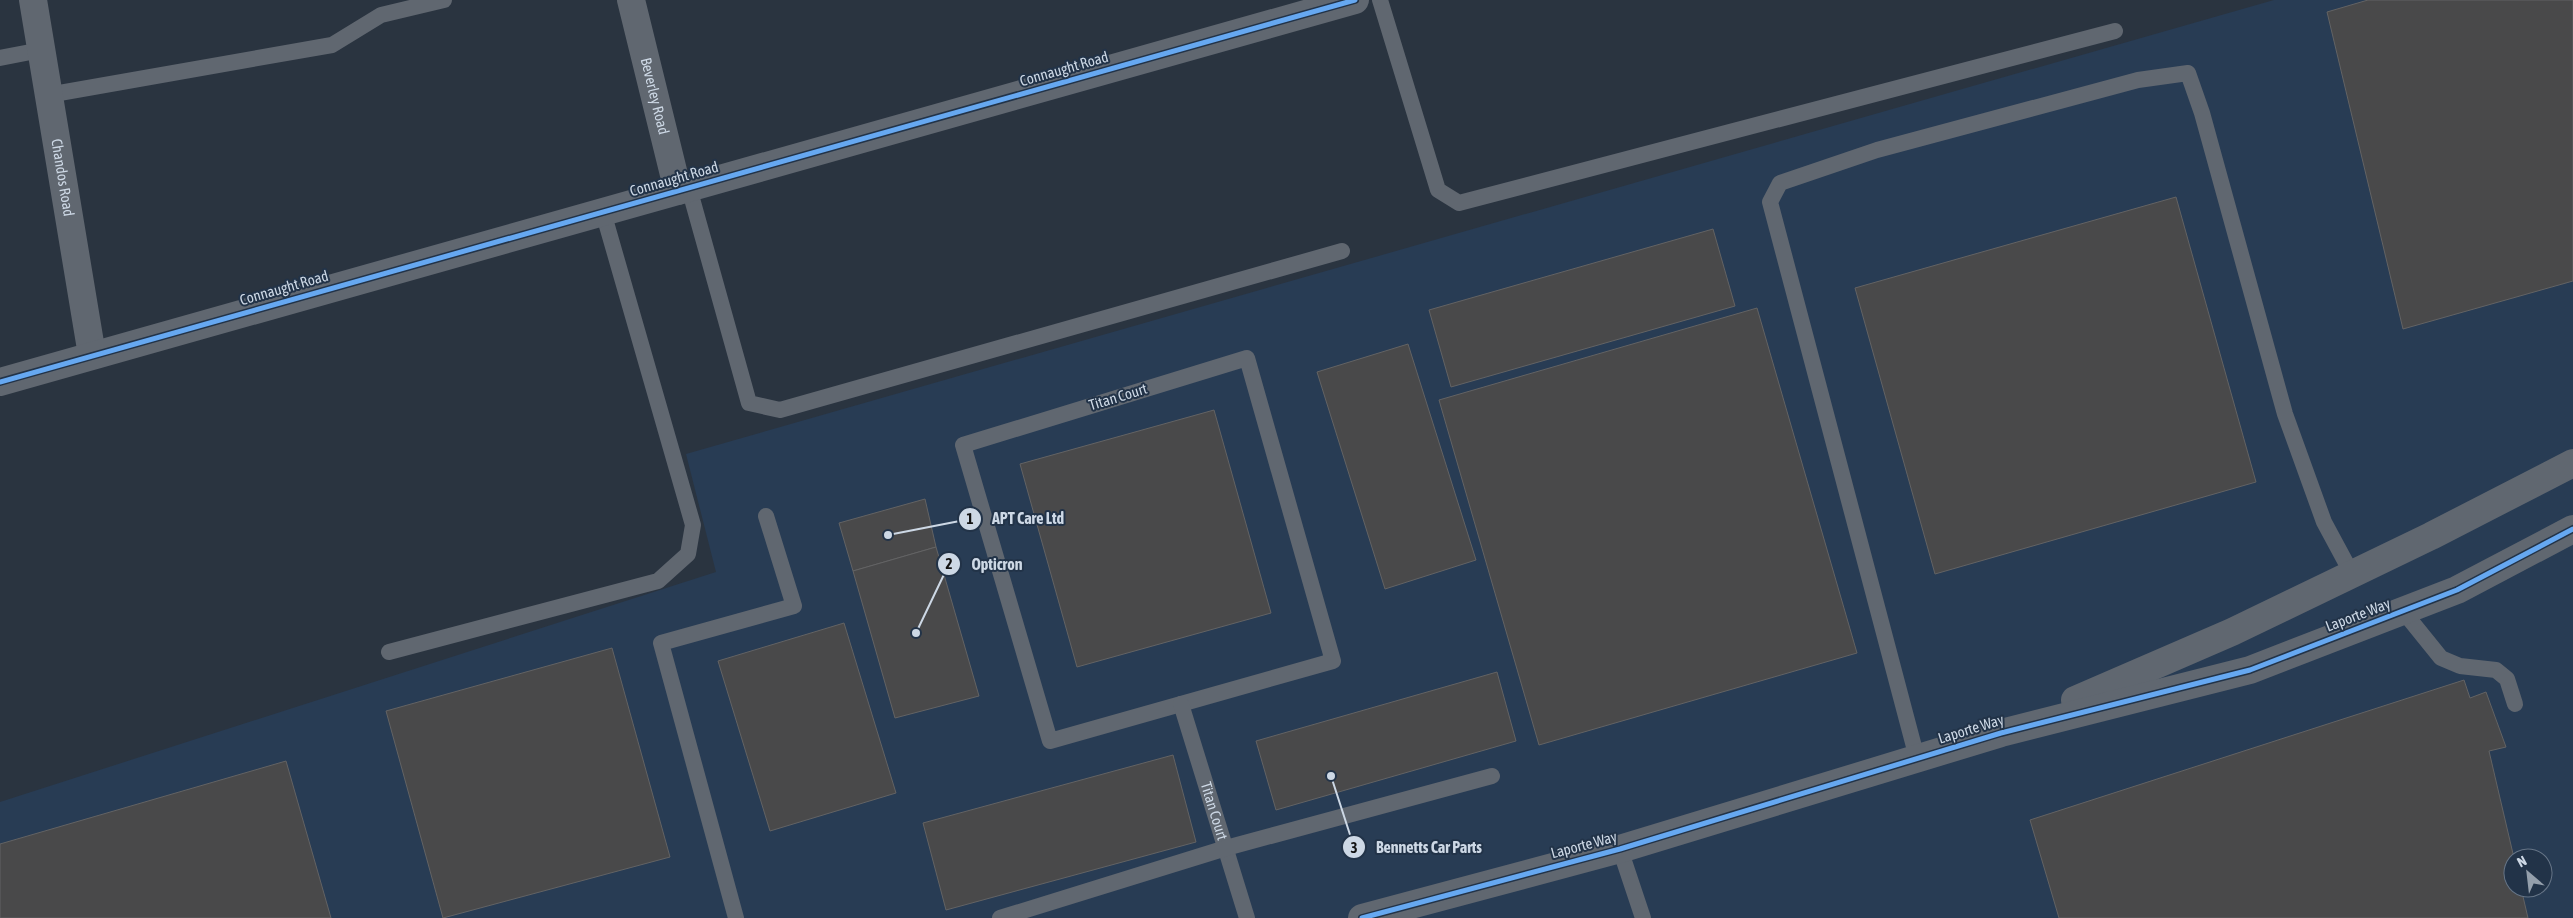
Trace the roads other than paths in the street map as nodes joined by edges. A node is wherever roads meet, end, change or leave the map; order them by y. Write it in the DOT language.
graph roads {
  1 [pos="33,0"];
  2 [pos="444,0"];
  3 [pos="631,0"];
  4 [pos="1355,0"];
  5 [pos="1380,0"];
  6 [pos="2115,31"];
  7 [pos="41,50"];
  8 [pos="0,58"];
  9 [pos="48,95"];
  10 [pos="683,190"];
  11 [pos="602,212"];
  12 [pos="1342,251"];
  13 [pos="92,355"];
  14 [pos="0,382"];
  15 [pos="2573,463"];
  16 [pos="766,516"];
  17 [pos="2573,529"];
  18 [pos="2352,574"];
  19 [pos="2402,611"];
  20 [pos="389,652"];
  21 [pos="1182,704"];
  22 [pos="2515,704"];
  23 [pos="2001,733"];
  24 [pos="1917,758"];
  25 [pos="1492,776"];
  26 [pos="1226,848"];
  27 [pos="1620,849"];
  28 [pos="736,918"];
  29 [pos="1000,918"];
  30 [pos="1247,918"];
  31 [pos="1362,918"];
  32 [pos="1643,918"];
  1 -- 7 [label="street, Chandos Road"];
  2 -- 9 [label="lane"];
  3 -- 10 [label="street, Beverley Road"];
  4 -- 10 [label="street, Connaught Road"];
  5 -- 6 [label="lane"];
  7 -- 8 [label="lane"];
  7 -- 9 [label="street, Chandos Road"];
  9 -- 13 [label="street, Chandos Road"];
  10 -- 11 [label="street, Connaught Road"];
  10 -- 12 [label="lane"];
  11 -- 13 [label="street, Connaught Road"];
  11 -- 20 [label="lane"];
  13 -- 14 [label="street, Connaught Road"];
  15 -- 18 [label="street, Laporte Way"];
  16 -- 28 [label="lane"];
  17 -- 19 [label="street, Laporte Way"];
  18 -- 23 [label="street, Laporte Way"];
  18 -- 24 [label="lane"];
  19 -- 22 [label="lane"];
  19 -- 23 [label="street, Laporte Way"];
  21 -- 21 [label="lane, Titan Court"];
  21 -- 26 [label="lane, Titan Court"];
  23 -- 24 [label="street, Laporte Way"];
  24 -- 27 [label="street, Laporte Way"];
  25 -- 26 [label="lane"];
  26 -- 29 [label="lane"];
  26 -- 30 [label="lane, Titan Court"];
  27 -- 31 [label="street, Laporte Way"];
  27 -- 32 [label="lane"];
}
